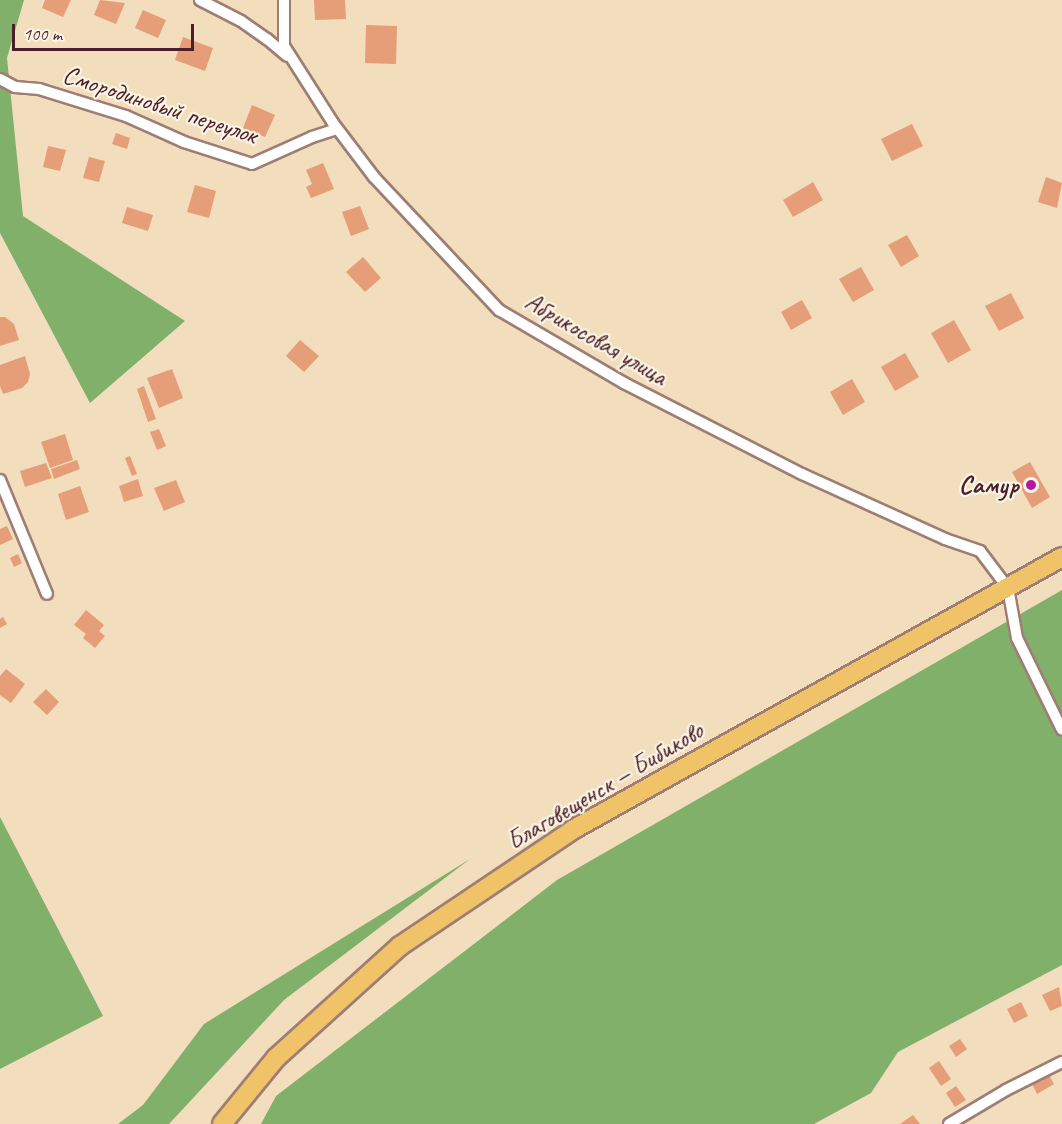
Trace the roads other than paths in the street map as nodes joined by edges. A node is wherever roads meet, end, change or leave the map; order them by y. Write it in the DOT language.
graph roads {
  1 [pos="200,0"];
  2 [pos="285,0"];
  3 [pos="296,64"];
  4 [pos="0,79"];
  5 [pos="337,129"];
  6 [pos="0,480"];
  7 [pos="1062,556"];
  8 [pos="1008,588"];
  9 [pos="46,594"];
  10 [pos="1062,730"];
  11 [pos="1062,1062"];
  12 [pos="222,1124"];
  13 [pos="949,1124"];
  1 -- 3 [label="street"];
  2 -- 3 [label="street, Абрикосовая улица"];
  3 -- 5 [label="street, Абрикосовая улица"];
  4 -- 5 [label="street, Смородиновый переулок"];
  5 -- 8 [label="street, Абрикосовая улица"];
  6 -- 9 [label="street"];
  7 -- 8 [label="main road, Благовещенск — Бибиково"];
  8 -- 10 [label="street"];
  8 -- 12 [label="main road, Благовещенск — Бибиково"];
  11 -- 13 [label="street"];
}
